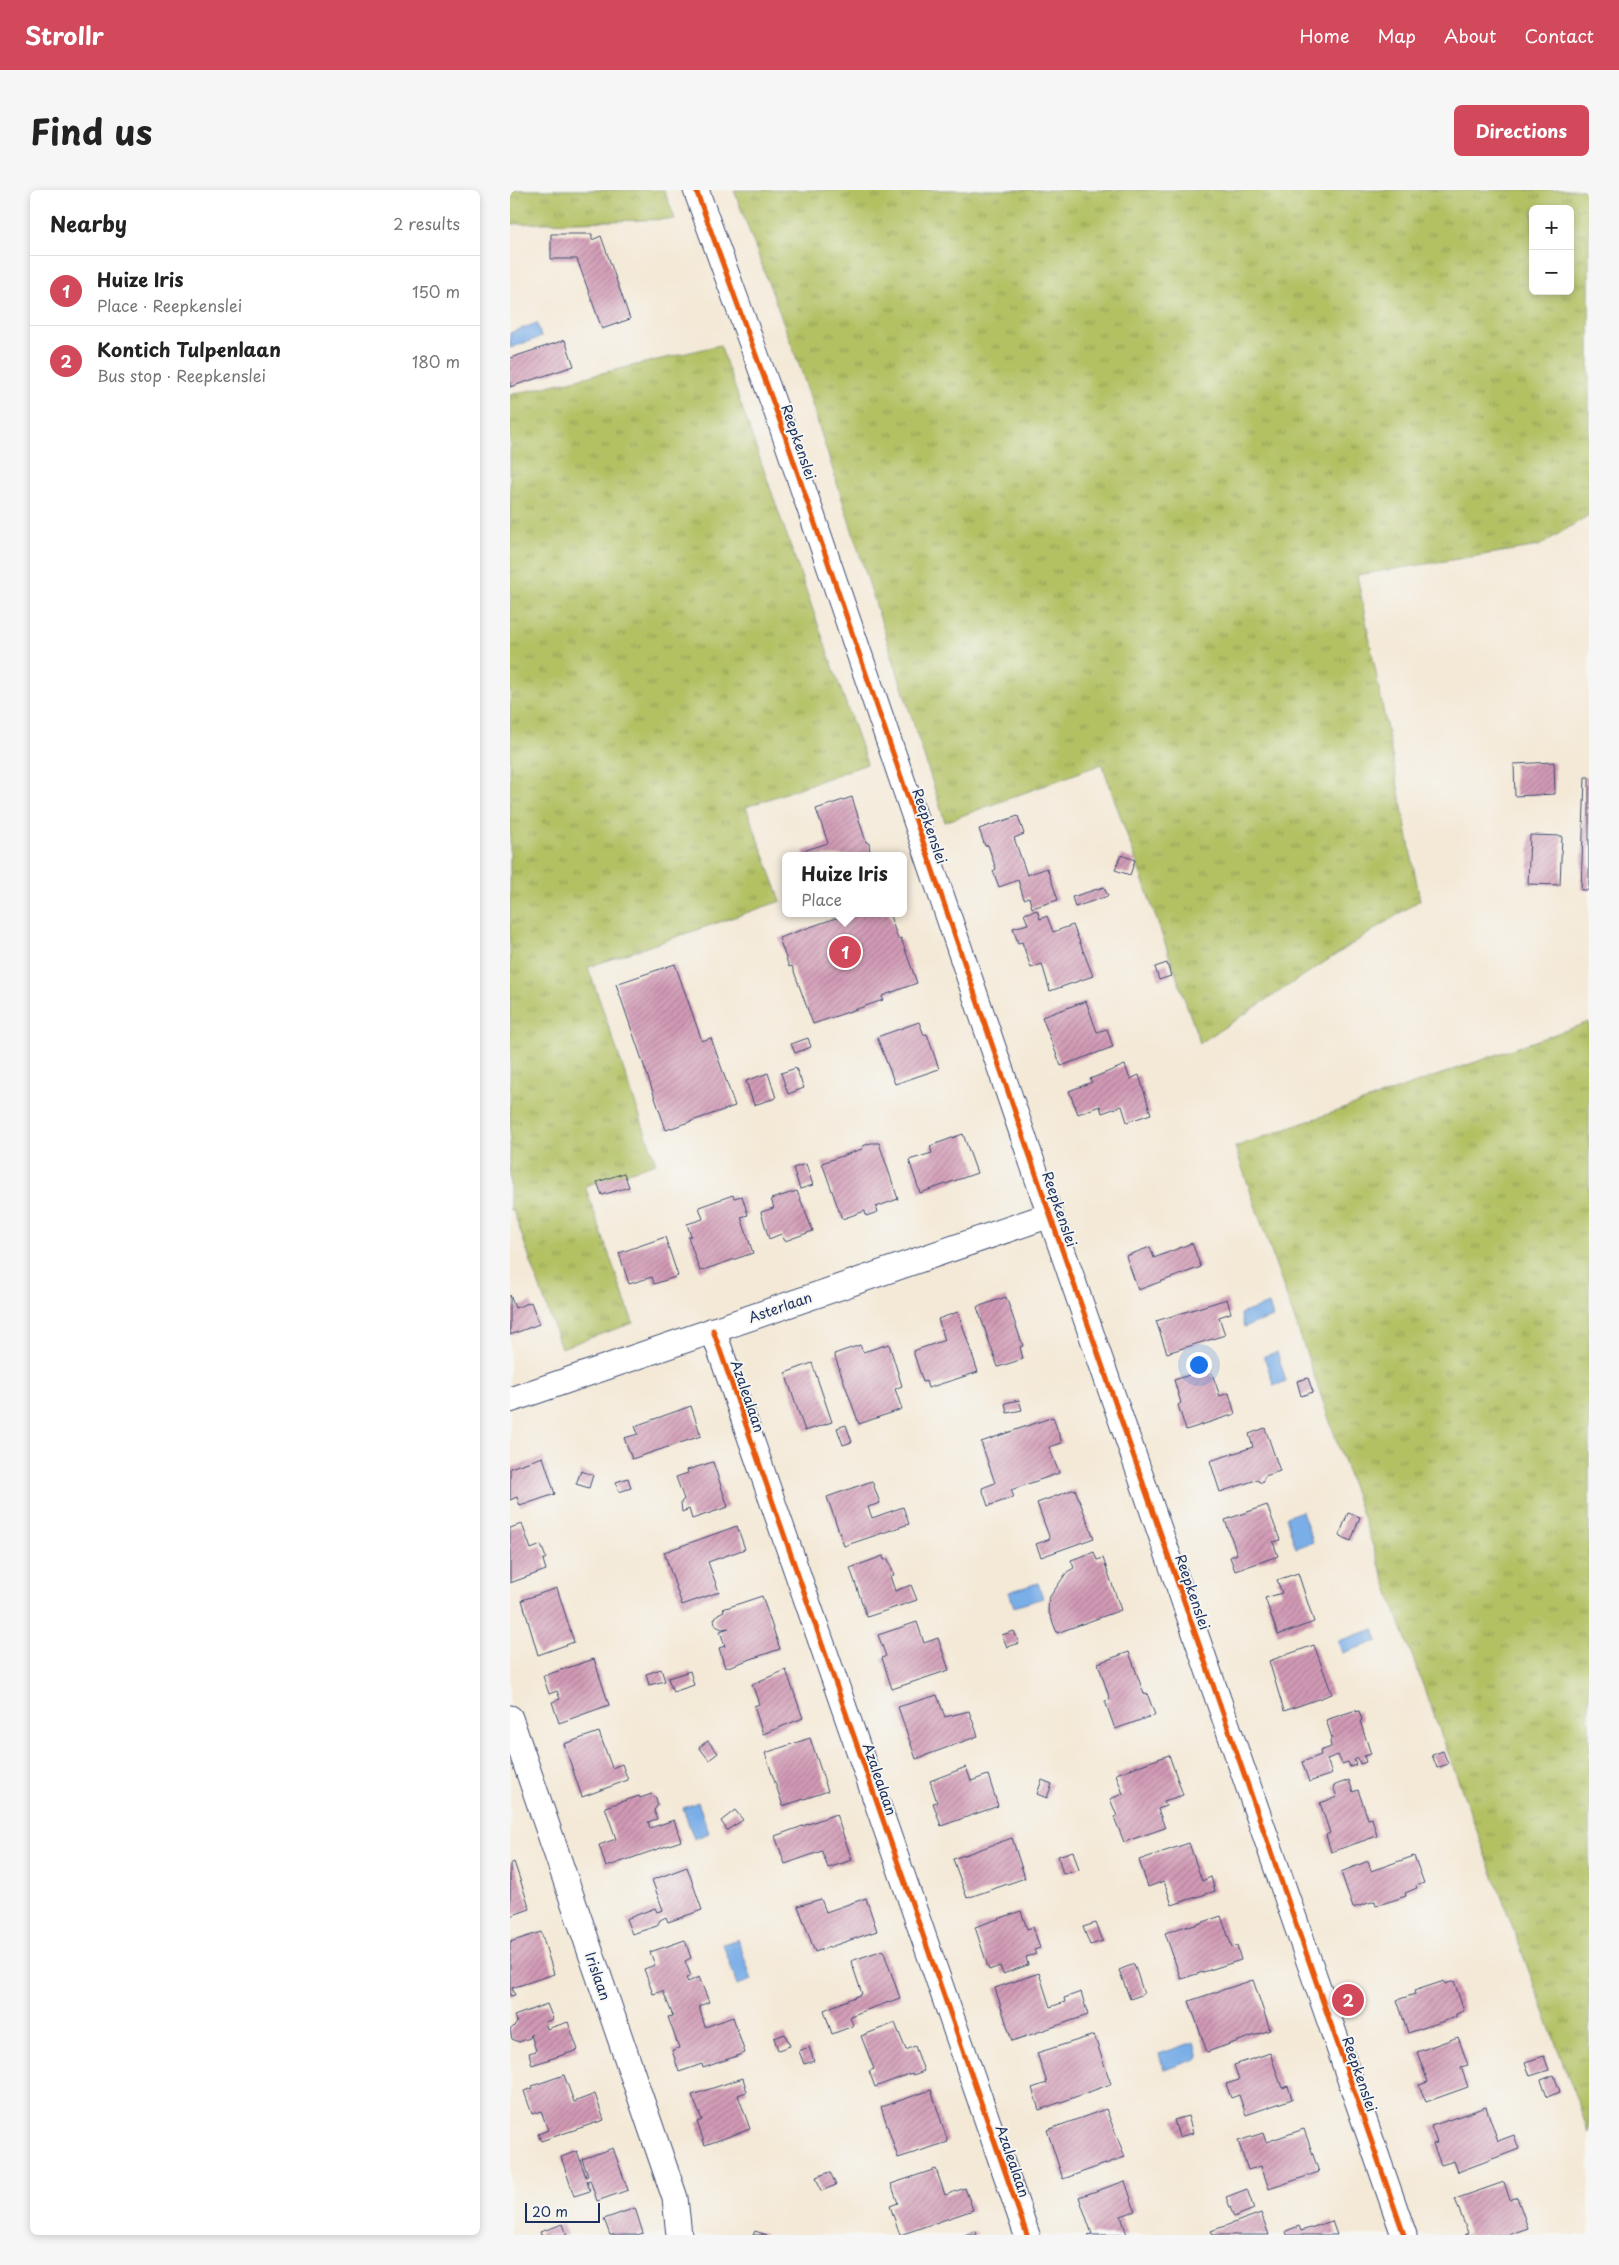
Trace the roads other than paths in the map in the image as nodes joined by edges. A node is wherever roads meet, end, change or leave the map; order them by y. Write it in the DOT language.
graph roads {
  1 [pos="696,190"];
  2 [pos="1050,1215"];
  3 [pos="713,1330"];
  4 [pos="510,1400"];
  5 [pos="510,1718"];
  6 [pos="679,2235"];
  7 [pos="1027,2235"];
  8 [pos="1404,2235"];
  1 -- 2 [label="street, Reepkenslei"];
  2 -- 3 [label="street, Asterlaan"];
  2 -- 8 [label="street, Reepkenslei"];
  3 -- 4 [label="street, Asterlaan"];
  3 -- 7 [label="street, Azalealaan"];
  5 -- 6 [label="street, Irislaan"];
}
